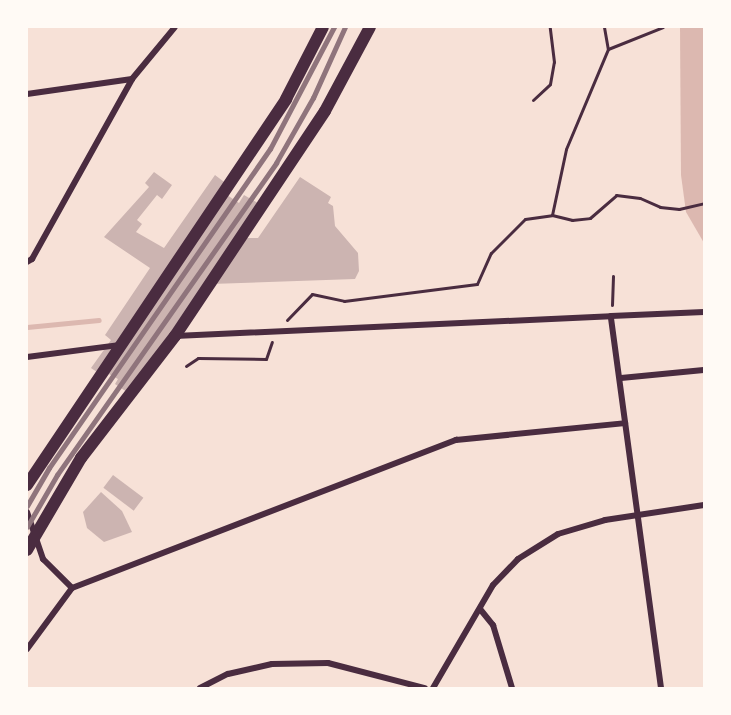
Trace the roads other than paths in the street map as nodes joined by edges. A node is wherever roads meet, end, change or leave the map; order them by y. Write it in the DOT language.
graph roads {
  1 [pos="175,27"];
  2 [pos="323,27"];
  3 [pos="370,27"];
  4 [pos="132,79"];
  5 [pos="27,94"];
  6 [pos="27,262"];
  7 [pos="704,312"];
  8 [pos="611,316"];
  9 [pos="175,336"];
  10 [pos="121,345"];
  11 [pos="27,357"];
  12 [pos="704,370"];
  13 [pos="621,378"];
  14 [pos="625,423"];
  15 [pos="27,485"];
  16 [pos="704,505"];
  17 [pos="27,512"];
  18 [pos="636,513"];
  19 [pos="33,536"];
  20 [pos="27,550"];
  21 [pos="72,588"];
  22 [pos="480,609"];
  23 [pos="27,649"];
  24 [pos="200,688"];
  25 [pos="425,688"];
  26 [pos="433,688"];
  27 [pos="512,688"];
  28 [pos="661,688"];
  1 -- 4 [label="street"];
  2 -- 10 [label="main road"];
  3 -- 9 [label="main road"];
  4 -- 5 [label="street"];
  4 -- 6 [label="street"];
  7 -- 8 [label="street"];
  8 -- 9 [label="street"];
  8 -- 13 [label="street"];
  9 -- 19 [label="main road"];
  10 -- 11 [label="street"];
  10 -- 15 [label="main road"];
  12 -- 13 [label="street"];
  13 -- 14 [label="street"];
  14 -- 18 [label="street"];
  14 -- 21 [label="street"];
  16 -- 18 [label="street"];
  17 -- 19 [label="street"];
  18 -- 22 [label="street"];
  18 -- 28 [label="street"];
  19 -- 20 [label="main road"];
  19 -- 21 [label="street"];
  21 -- 23 [label="street"];
  22 -- 26 [label="street"];
  22 -- 27 [label="street"];
  24 -- 25 [label="street"];
}
